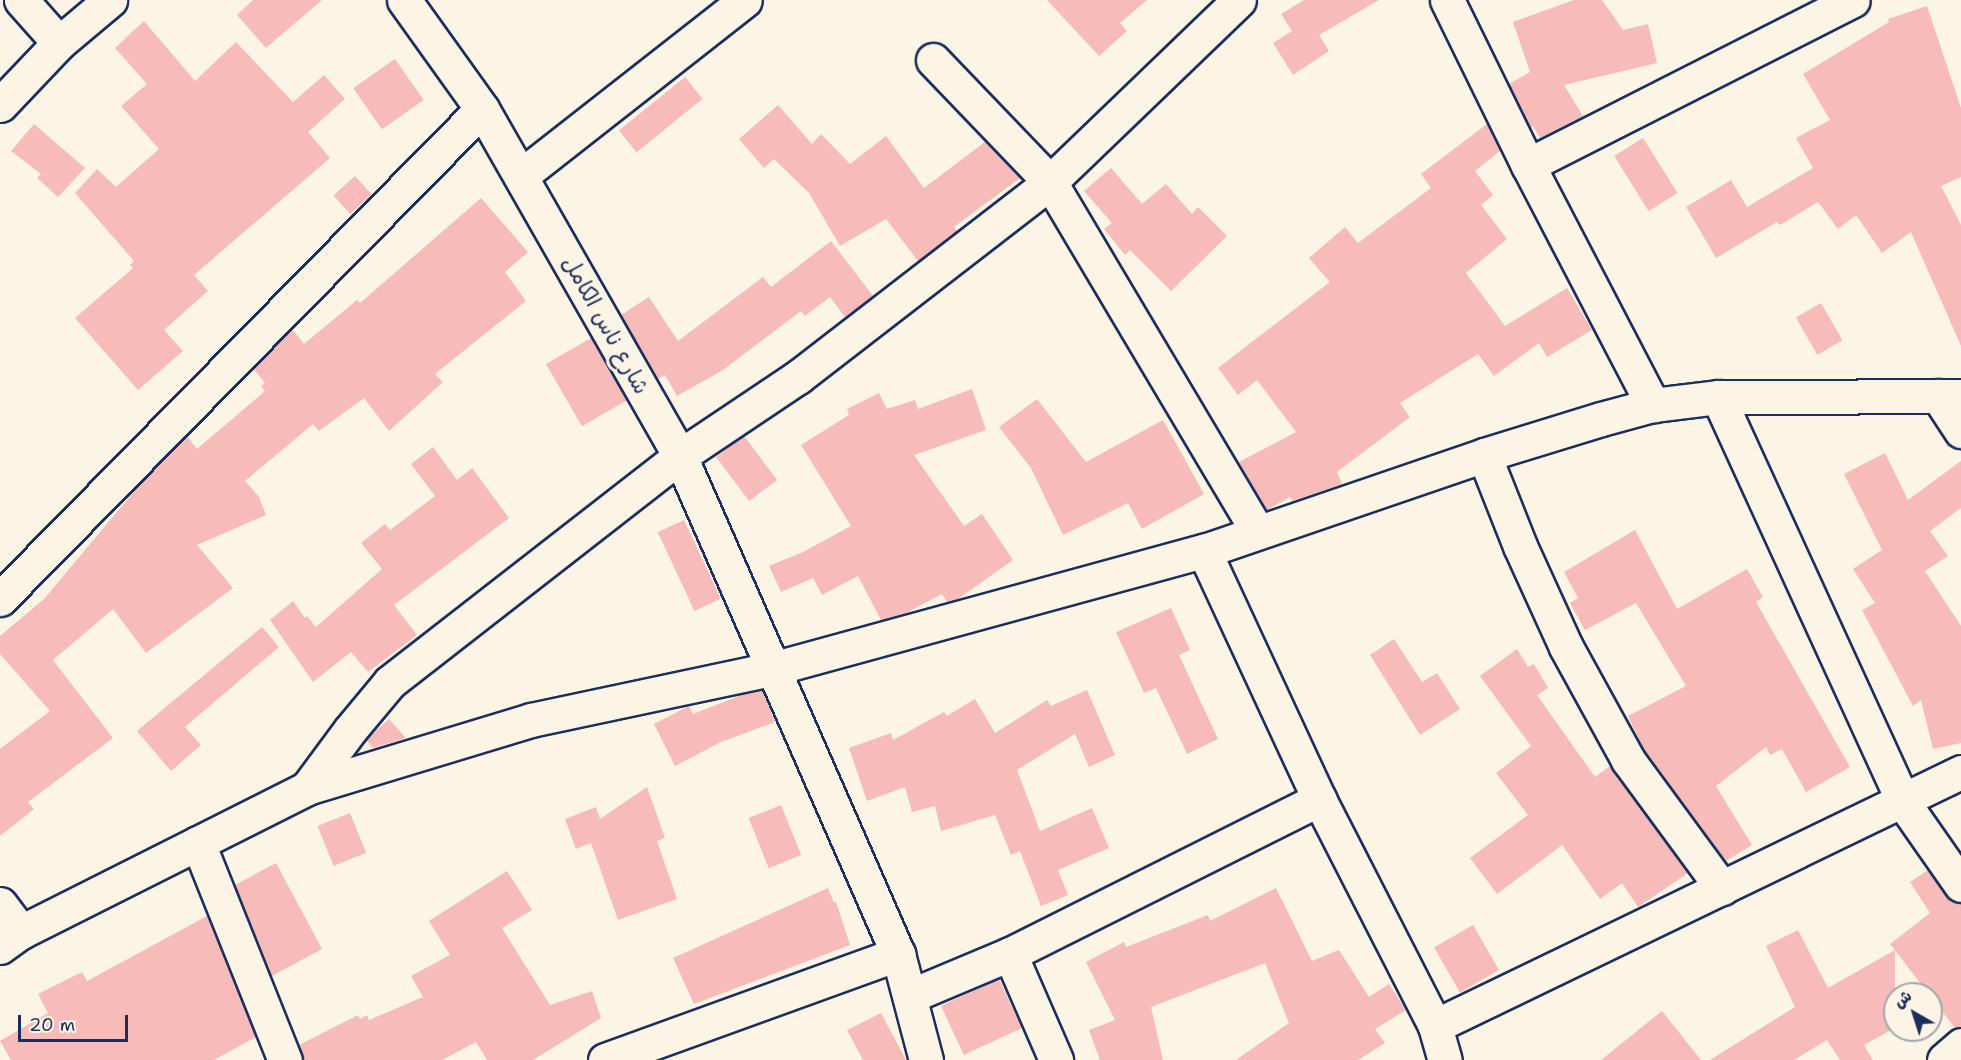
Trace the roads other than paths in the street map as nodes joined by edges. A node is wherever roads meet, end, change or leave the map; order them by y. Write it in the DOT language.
graph roads {
  1 [pos="21,0"];
  2 [pos="110,0"];
  3 [pos="404,0"];
  4 [pos="745,0"];
  5 [pos="1447,0"];
  6 [pos="1853,0"];
  7 [pos="1224,5"];
  8 [pos="59,43"];
  9 [pos="933,60"];
  10 [pos="0,105"];
  11 [pos="482,109"];
  12 [pos="1528,165"];
  13 [pos="522,175"];
  14 [pos="1050,182"];
  15 [pos="1949,396"];
  16 [pos="1718,397"];
  17 [pos="1653,405"];
  18 [pos="1961,431"];
  19 [pos="1484,455"];
  20 [pos="680,456"];
  21 [pos="1258,532"];
  22 [pos="1204,551"];
  23 [pos="0,599"];
  24 [pos="775,668"];
  25 [pos="1961,772"];
  26 [pos="307,788"];
  27 [pos="1320,799"];
  28 [pos="1903,802"];
  29 [pos="198,843"];
  30 [pos="1961,885"];
  31 [pos="1722,888"];
  32 [pos="0,904"];
  33 [pos="11,940"];
  34 [pos="898,954"];
  35 [pos="1010,954"];
  36 [pos="910,996"];
  37 [pos="1435,1026"];
  38 [pos="1961,1045"];
  39 [pos="285,1060"];
  40 [pos="604,1060"];
  41 [pos="926,1060"];
  42 [pos="1056,1060"];
  43 [pos="1445,1060"];
  44 [pos="1944,1060"];
  1 -- 8 [label="street"];
  2 -- 8 [label="street"];
  3 -- 11 [label="street, شارع ناس الكامل"];
  4 -- 13 [label="street"];
  5 -- 12 [label="street"];
  6 -- 12 [label="street"];
  7 -- 14 [label="street"];
  8 -- 10 [label="street"];
  9 -- 14 [label="street"];
  11 -- 13 [label="street, شارع ناس الكامل"];
  11 -- 23 [label="street"];
  12 -- 17 [label="street"];
  13 -- 20 [label="street, شارع ناس الكامل"];
  14 -- 20 [label="street"];
  14 -- 21 [label="street"];
  15 -- 16 [label="street"];
  15 -- 18 [label="street"];
  16 -- 17 [label="street"];
  16 -- 28 [label="street"];
  17 -- 19 [label="street"];
  19 -- 21 [label="street"];
  19 -- 31 [label="street"];
  20 -- 24 [label="street, شارع ناس الكامل"];
  20 -- 26 [label="street"];
  21 -- 22 [label="street"];
  22 -- 24 [label="street"];
  22 -- 27 [label="street"];
  24 -- 26 [label="street"];
  24 -- 34 [label="street, شارع ناس الكامل"];
  25 -- 28 [label="street"];
  26 -- 29 [label="street"];
  27 -- 35 [label="street"];
  27 -- 37 [label="street"];
  28 -- 30 [label="street"];
  28 -- 31 [label="street"];
  29 -- 33 [label="street"];
  29 -- 39 [label="street"];
  31 -- 37 [label="street"];
  32 -- 33 [label="street"];
  34 -- 36 [label="street, شارع ناس الكامل"];
  34 -- 40 [label="street"];
  35 -- 36 [label="street"];
  35 -- 42 [label="street"];
  36 -- 41 [label="street, شارع ناس الكامل"];
  37 -- 43 [label="street"];
  38 -- 44 [label="street"];
}
